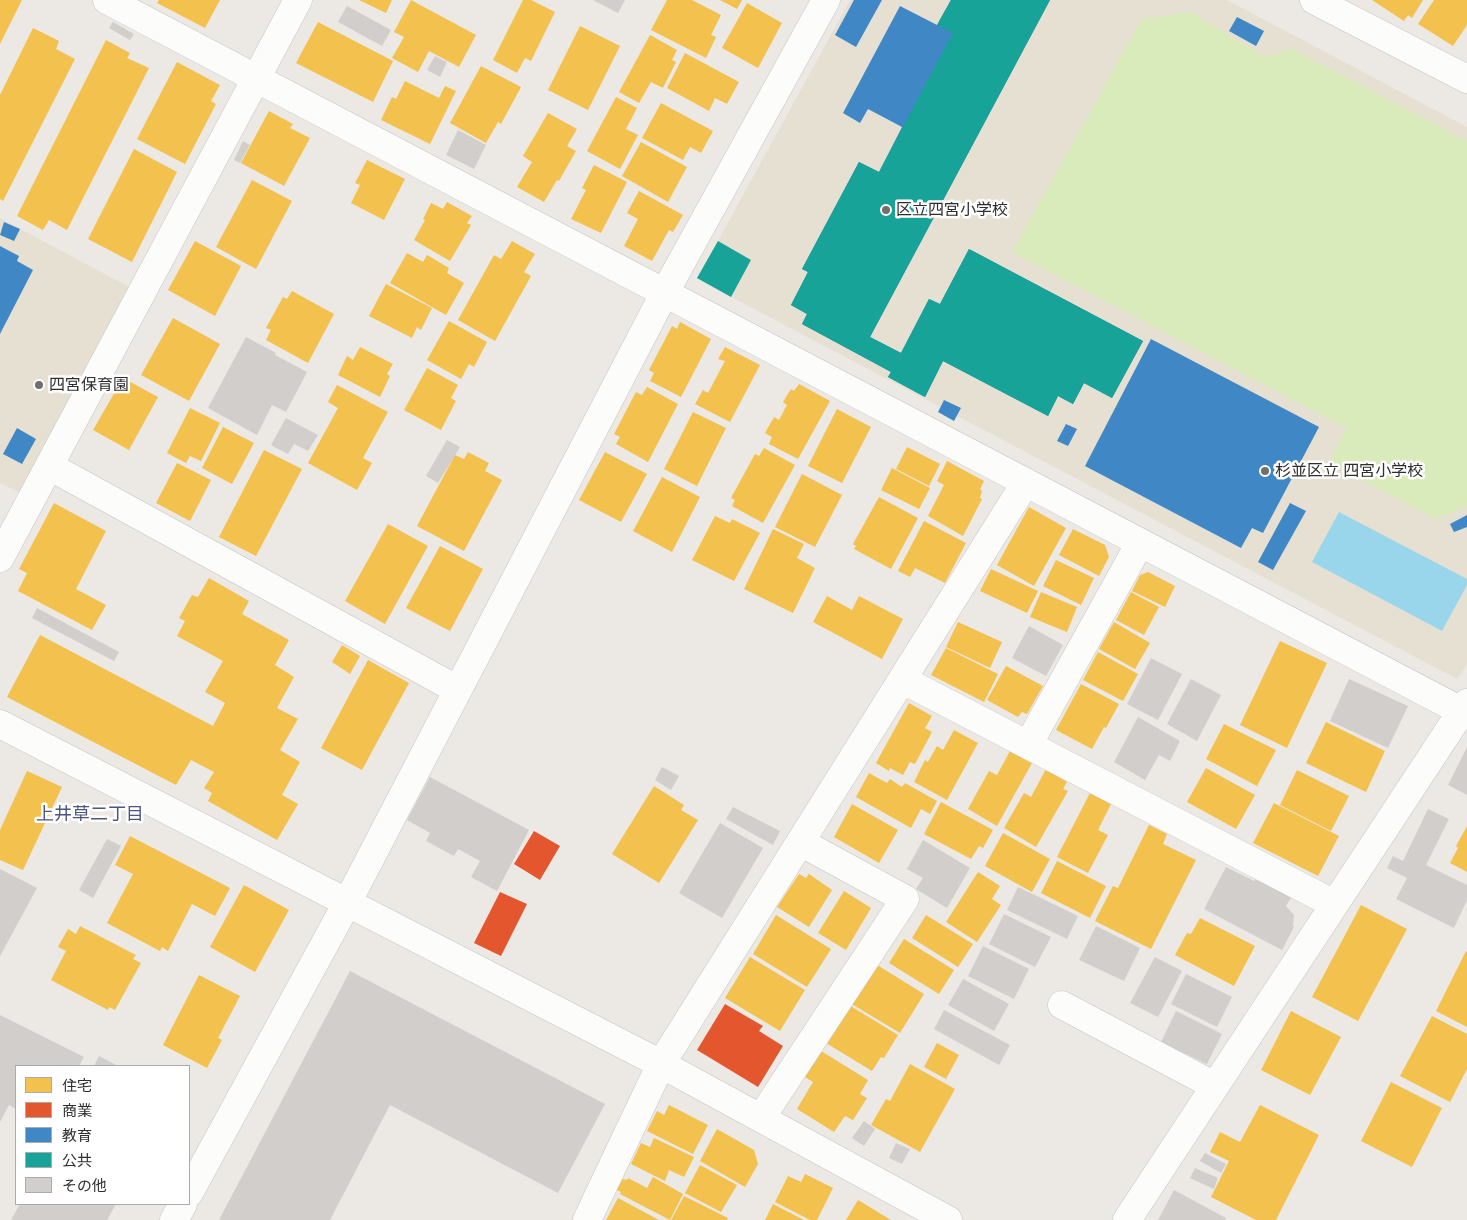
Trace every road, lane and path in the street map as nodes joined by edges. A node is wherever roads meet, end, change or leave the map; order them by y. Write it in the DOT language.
graph roads {
  1 [pos="108,0"];
  2 [pos="298,0"];
  3 [pos="826,0"];
  4 [pos="1324,2"];
  5 [pos="256,78"];
  6 [pos="1467,80"];
  7 [pos="666,292"];
  8 [pos="49,466"];
  9 [pos="1026,482"];
  10 [pos="1140,542"];
  11 [pos="0,558"];
  12 [pos="903,680"];
  13 [pos="458,690"];
  14 [pos="1465,709"];
  15 [pos="0,724"];
  16 [pos="1028,745"];
  17 [pos="800,842"];
  18 [pos="347,903"];
  19 [pos="1334,904"];
  20 [pos="1062,1005"];
  21 [pos="661,1064"];
  22 [pos="1215,1086"];
  23 [pos="760,1118"];
  24 [pos="190,1191"];
  25 [pos="182,1205"];
  26 [pos="932,1216"];
  27 [pos="174,1220"];
  28 [pos="587,1220"];
  29 [pos="1127,1220"];
  1 -- 5 [label="street"];
  2 -- 5 [label="street"];
  3 -- 7 [label="street"];
  4 -- 6 [label="street"];
  5 -- 7 [label="street"];
  5 -- 8 [label="street"];
  7 -- 9 [label="street"];
  7 -- 13 [label="street"];
  8 -- 11 [label="street"];
  8 -- 13 [label="street"];
  9 -- 10 [label="street"];
  9 -- 12 [label="street"];
  10 -- 14 [label="street"];
  10 -- 16 [label="street"];
  12 -- 16 [label="street"];
  12 -- 17 [label="street"];
  13 -- 18 [label="street"];
  14 -- 19 [label="street"];
  15 -- 18 [label="street"];
  16 -- 19 [label="street"];
  17 -- 21 [label="street"];
  17 -- 23 [label="street"];
  18 -- 21 [label="street"];
  18 -- 24 [label="street"];
  19 -- 22 [label="street"];
  20 -- 22 [label="street"];
  21 -- 23 [label="street"];
  21 -- 28 [label="street"];
  22 -- 29 [label="street"];
  23 -- 26 [label="street"];
  25 -- 27 [label="street"];
}
